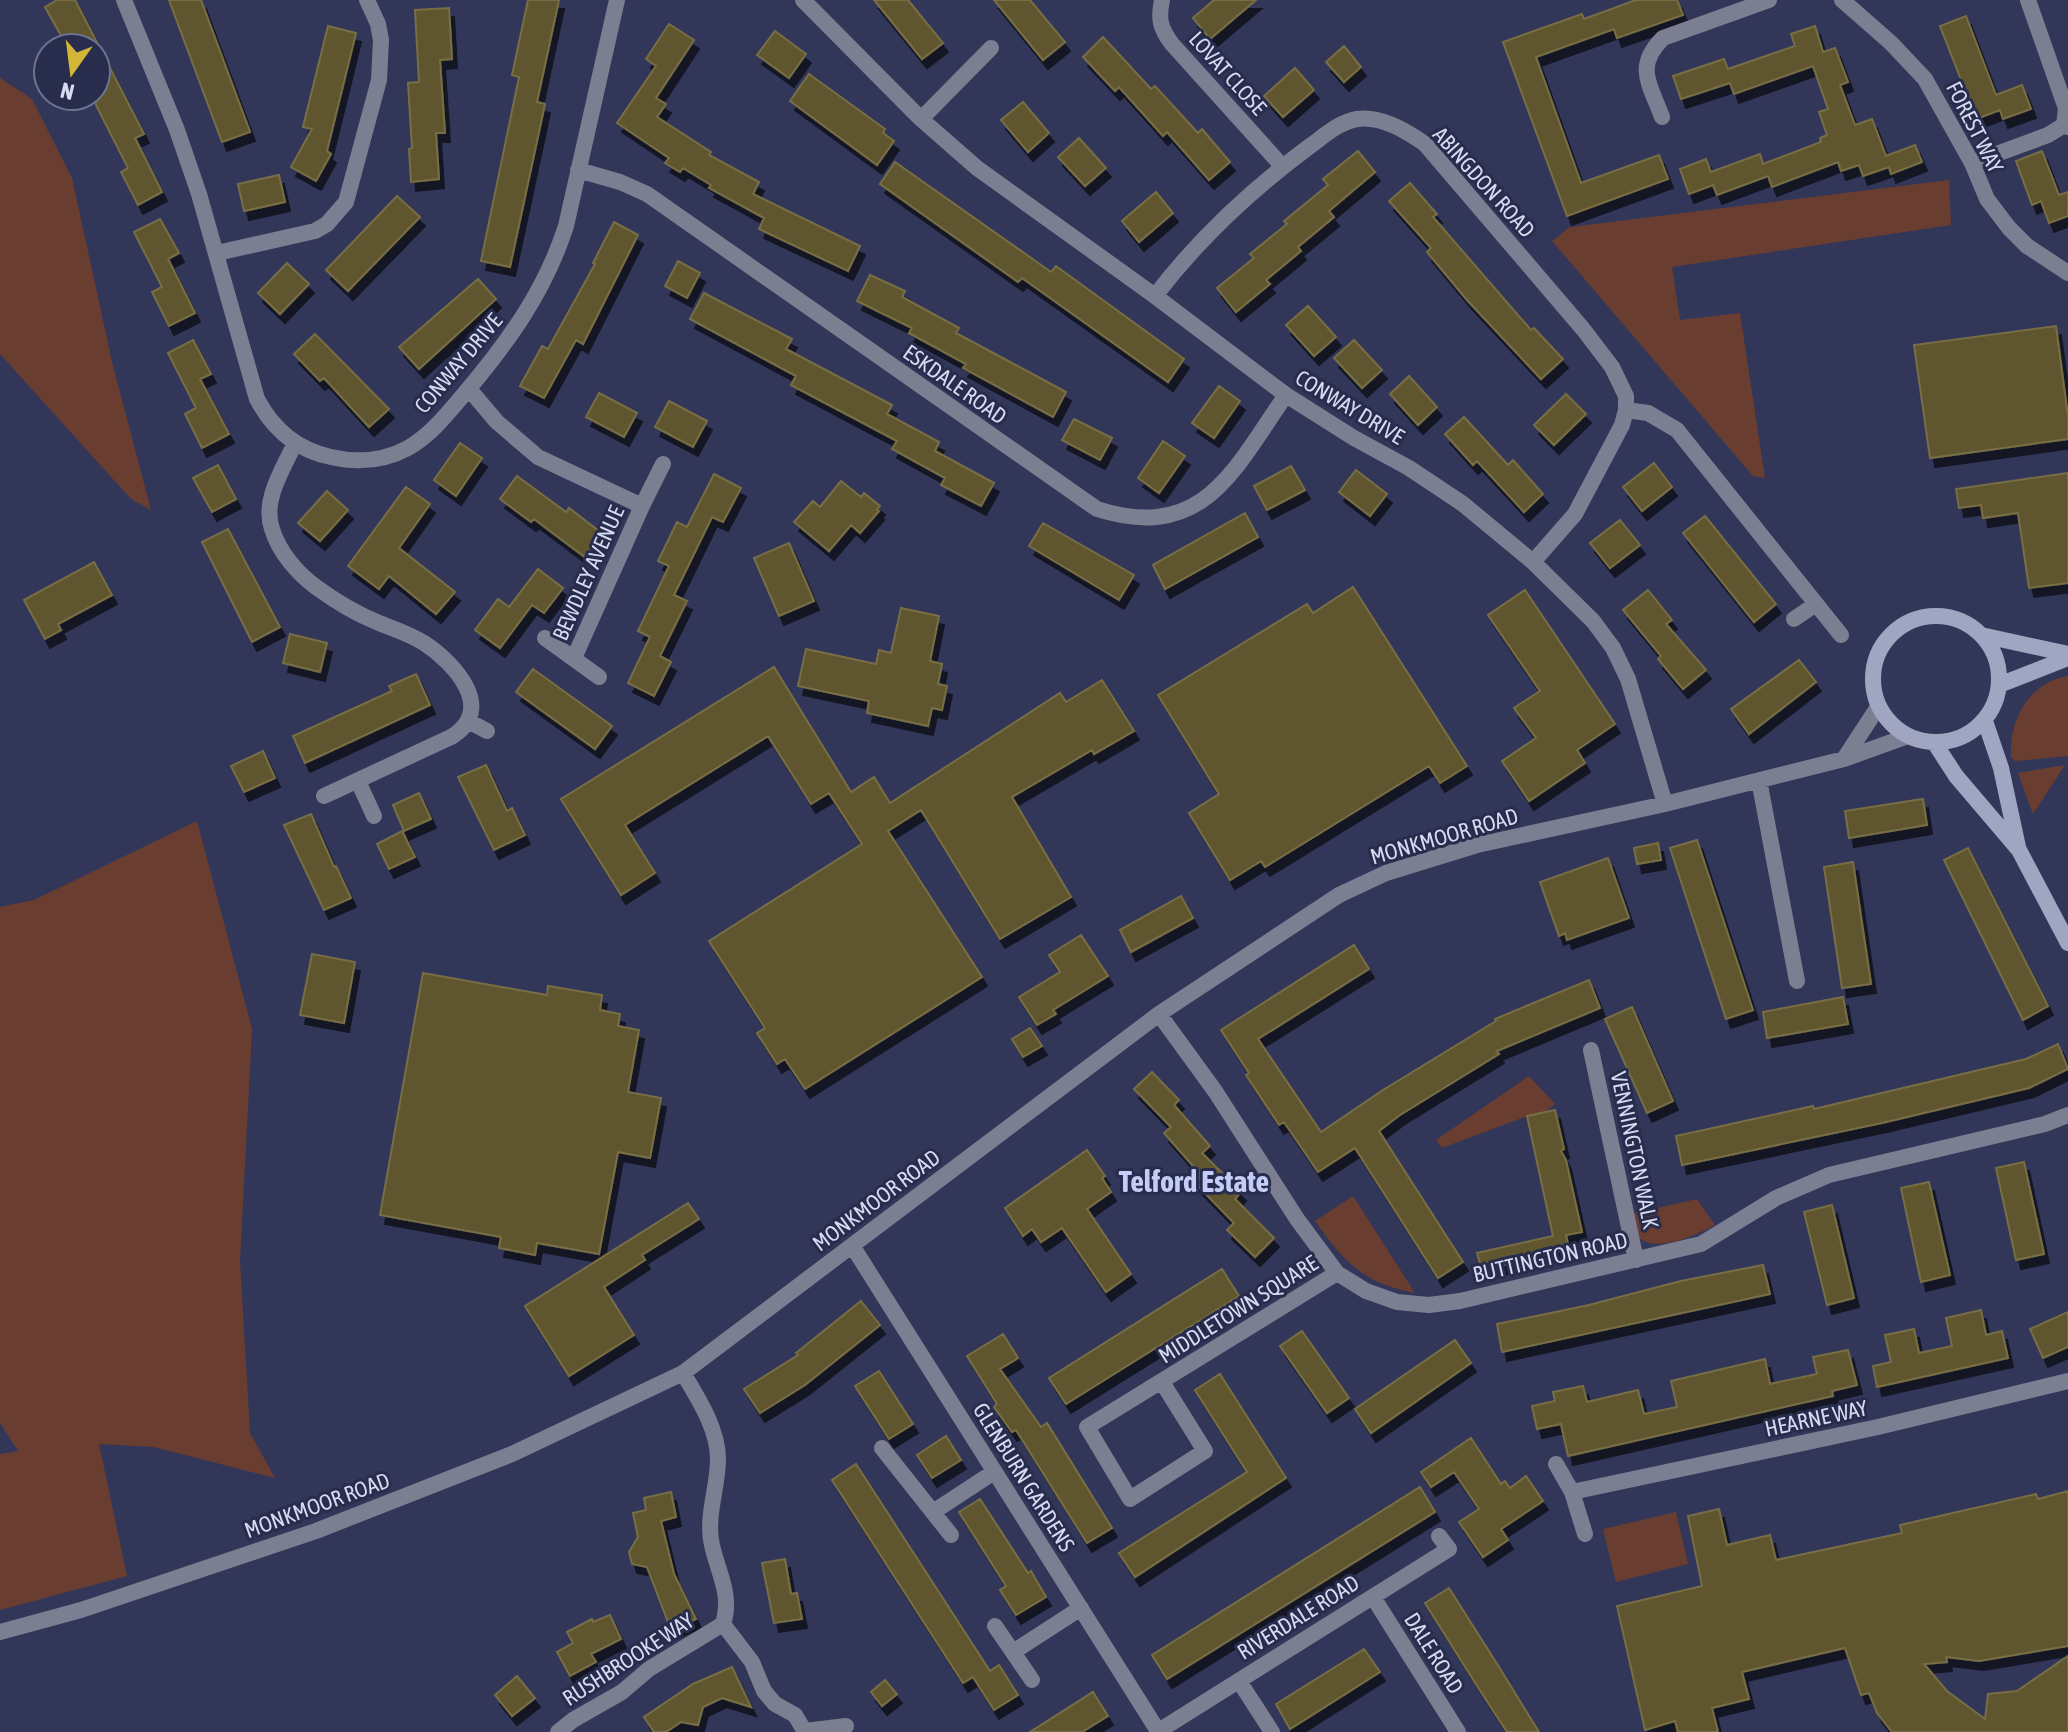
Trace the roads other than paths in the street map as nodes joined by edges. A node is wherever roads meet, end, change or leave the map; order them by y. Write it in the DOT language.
graph roads {
  1 [pos="124,0"];
  2 [pos="367,0"];
  3 [pos="617,0"];
  4 [pos="803,0"];
  5 [pos="1162,0"];
  6 [pos="1769,0"];
  7 [pos="1842,0"];
  8 [pos="2028,0"];
  9 [pos="991,48"];
  10 [pos="1662,117"];
  11 [pos="921,119"];
  12 [pos="2066,126"];
  13 [pos="1972,163"];
  14 [pos="1283,167"];
  15 [pos="578,170"];
  16 [pos="217,253"];
  17 [pos="2068,273"];
  18 [pos="1155,296"];
  19 [pos="469,389"];
  20 [pos="1286,395"];
  21 [pos="1626,410"];
  22 [pos="295,443"];
  23 [pos="663,464"];
  24 [pos="642,506"];
  25 [pos="1533,562"];
  26 [pos="1816,604"];
  27 [pos="1794,619"];
  28 [pos="1841,635"];
  29 [pos="1981,635"];
  30 [pos="545,638"];
  31 [pos="2068,656"];
  32 [pos="574,658"];
  33 [pos="599,677"];
  34 [pos="1999,685"];
  35 [pos="1878,707"];
  36 [pos="1985,721"];
  37 [pos="470,722"];
  38 [pos="487,731"];
  39 [pos="1908,736"];
  40 [pos="1934,742"];
  41 [pos="1844,759"];
  42 [pos="1759,780"];
  43 [pos="358,781"];
  44 [pos="324,796"];
  45 [pos="1665,804"];
  46 [pos="374,816"];
  47 [pos="2019,850"];
  48 [pos="2068,943"];
  49 [pos="1797,981"];
  50 [pos="1159,1014"];
  51 [pos="1591,1050"];
  52 [pos="2068,1115"];
  53 [pos="853,1247"];
  54 [pos="1636,1260"];
  55 [pos="1337,1273"];
  56 [pos="683,1373"];
  57 [pos="2068,1381"];
  58 [pos="1162,1382"];
  59 [pos="882,1448"];
  60 [pos="1556,1464"];
  61 [pos="994,1472"];
  62 [pos="1572,1492"];
  63 [pos="933,1512"];
  64 [pos="1585,1534"];
  65 [pos="951,1535"];
  66 [pos="1439,1536"];
  67 [pos="1373,1597"];
  68 [pos="1081,1608"];
  69 [pos="723,1624"];
  70 [pos="995,1626"];
  71 [pos="0,1632"];
  72 [pos="1013,1652"];
  73 [pos="1032,1680"];
  74 [pos="1239,1681"];
  75 [pos="846,1726"];
  76 [pos="558,1732"];
  77 [pos="805,1732"];
  78 [pos="1157,1732"];
  79 [pos="1272,1732"];
  80 [pos="1458,1732"];
  1 -- 16 [label="street, CONWAY DRIVE"];
  2 -- 16 [label="street"];
  3 -- 15 [label="street, CONWAY DRIVE"];
  4 -- 11 [label="street, CONWAY DRIVE"];
  5 -- 14 [label="street, LOVAT CLOSE"];
  6 -- 10 [label="street"];
  7 -- 13 [label="street, FOREST WAY"];
  8 -- 12 [label="street"];
  9 -- 11 [label="street"];
  11 -- 18 [label="street, CONWAY DRIVE"];
  12 -- 13 [label="street"];
  13 -- 17 [label="street, FOREST WAY"];
  14 -- 18 [label="street, ABINGDON ROAD"];
  14 -- 21 [label="street, ABINGDON ROAD"];
  15 -- 19 [label="street, CONWAY DRIVE"];
  15 -- 20 [label="street, ESKDALE ROAD"];
  16 -- 22 [label="street, CONWAY DRIVE"];
  18 -- 20 [label="street, CONWAY DRIVE"];
  19 -- 22 [label="street, CONWAY DRIVE"];
  19 -- 24 [label="street, BEWDLEY AVENUE"];
  20 -- 25 [label="street, CONWAY DRIVE"];
  21 -- 25 [label="street"];
  21 -- 26 [label="street"];
  22 -- 37 [label="street"];
  23 -- 24 [label="street, BEWDLEY AVENUE"];
  24 -- 32 [label="street, BEWDLEY AVENUE"];
  25 -- 45 [label="street, CONWAY DRIVE"];
  26 -- 27 [label="street"];
  26 -- 28 [label="street"];
  29 -- 31 [label="street"];
  29 -- 34 [label="street"];
  29 -- 35 [label="street"];
  30 -- 32 [label="street, BEWDLEY AVENUE"];
  31 -- 34 [label="street"];
  32 -- 33 [label="street, BEWDLEY AVENUE"];
  34 -- 36 [label="street"];
  35 -- 39 [label="street"];
  35 -- 41 [label="street"];
  36 -- 40 [label="street"];
  36 -- 47 [label="street"];
  37 -- 38 [label="street"];
  37 -- 43 [label="street"];
  39 -- 40 [label="street"];
  39 -- 41 [label="street, MONKMOOR ROAD"];
  40 -- 47 [label="street"];
  41 -- 42 [label="street, MONKMOOR ROAD"];
  42 -- 45 [label="street, MONKMOOR ROAD"];
  42 -- 49 [label="street"];
  43 -- 44 [label="street"];
  43 -- 46 [label="street"];
  45 -- 50 [label="street, MONKMOOR ROAD"];
  47 -- 48 [label="street"];
  50 -- 53 [label="street, MONKMOOR ROAD"];
  50 -- 55 [label="street, BUTTINGTON ROAD"];
  51 -- 54 [label="street, VENNINGTON WALK"];
  52 -- 54 [label="street, BUTTINGTON ROAD"];
  53 -- 56 [label="street, MONKMOOR ROAD"];
  53 -- 61 [label="street, GLENBURN GARDENS"];
  54 -- 55 [label="street, BUTTINGTON ROAD"];
  55 -- 58 [label="street, MIDDLETOWN SQUARE"];
  56 -- 69 [label="street"];
  56 -- 71 [label="street, MONKMOOR ROAD"];
  57 -- 62 [label="street, HEARNE WAY"];
  58 -- 58 [label="street, MIDDLETOWN SQUARE"];
  59 -- 63 [label="street"];
  60 -- 62 [label="street"];
  61 -- 63 [label="street"];
  61 -- 68 [label="street, GLENBURN GARDENS"];
  62 -- 64 [label="street"];
  63 -- 65 [label="street"];
  66 -- 67 [label="street, RIVERDALE ROAD"];
  67 -- 74 [label="street, RIVERDALE ROAD"];
  67 -- 80 [label="street, DALE ROAD"];
  68 -- 72 [label="street"];
  68 -- 78 [label="street, GLENBURN GARDENS"];
  69 -- 76 [label="street, RUSHBROOKE WAY"];
  69 -- 77 [label="street"];
  70 -- 72 [label="street"];
  72 -- 73 [label="street"];
  74 -- 78 [label="street, RIVERDALE ROAD"];
  74 -- 79 [label="street"];
  75 -- 77 [label="street"];
}
